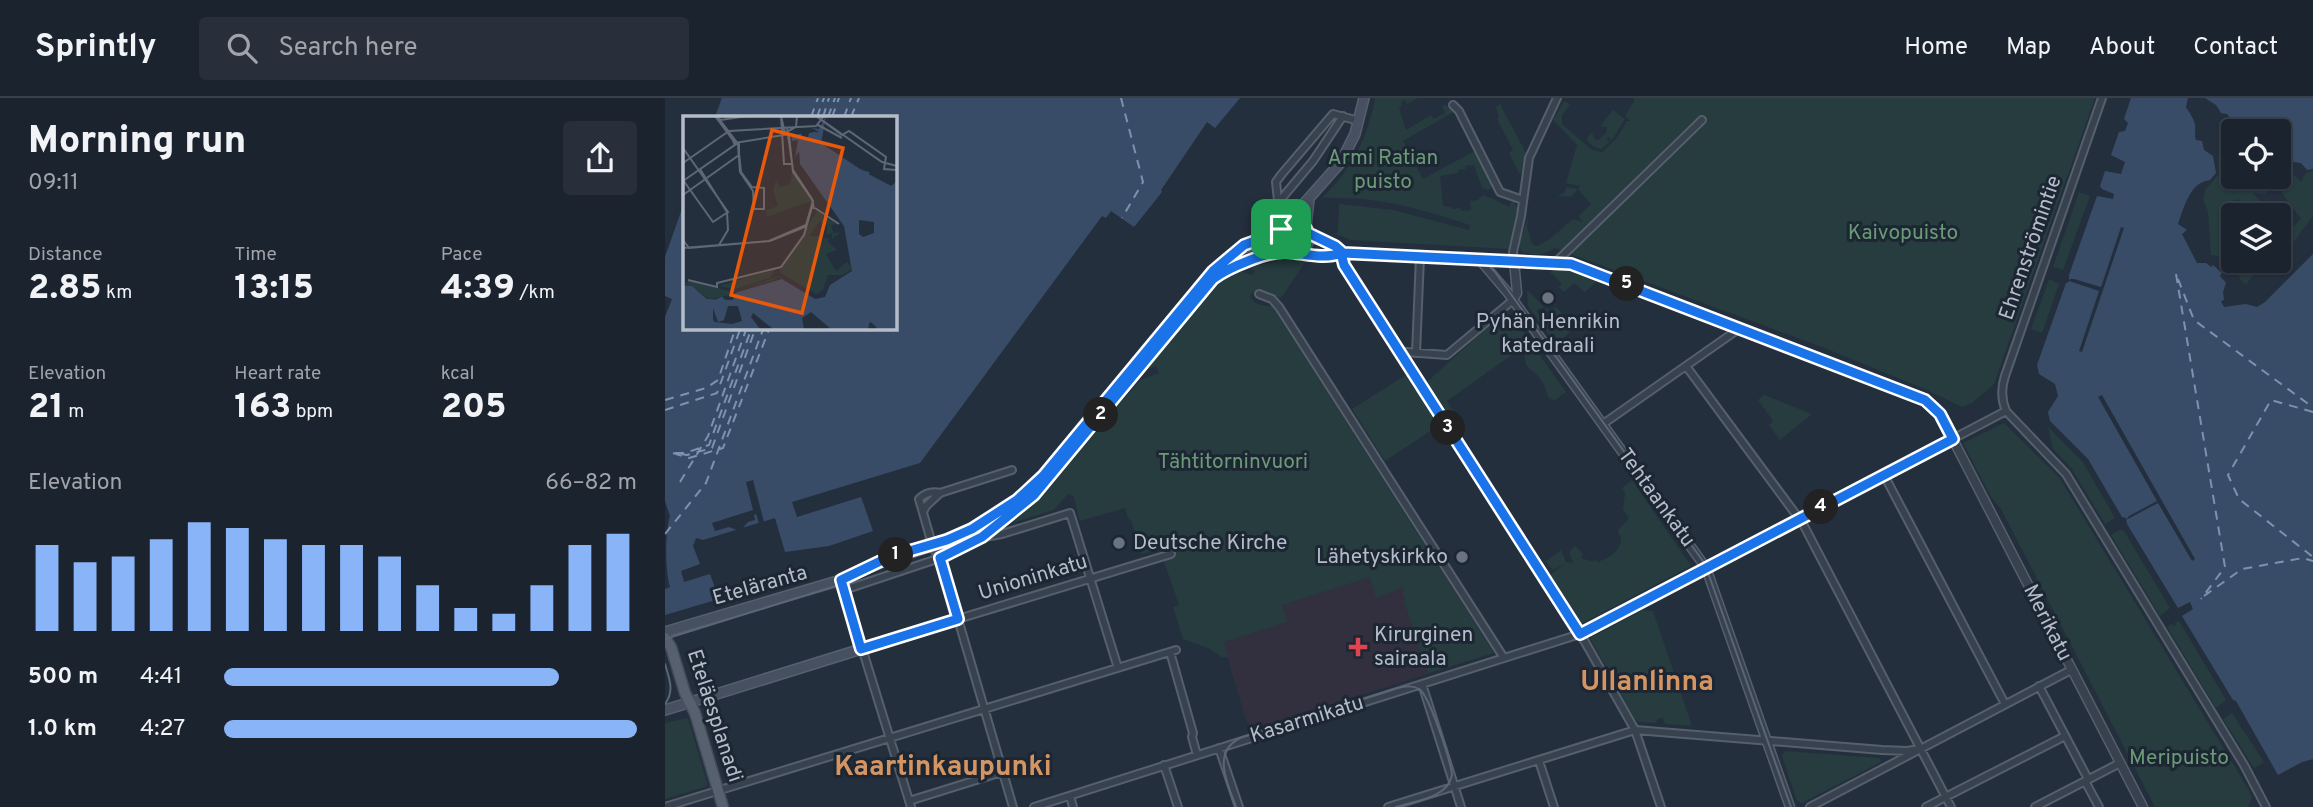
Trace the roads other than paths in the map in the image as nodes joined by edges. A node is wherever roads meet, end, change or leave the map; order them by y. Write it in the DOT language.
graph roads {
  1 [pos="1364,98"];
  2 [pos="1557,98"];
  3 [pos="2102,98"];
  4 [pos="1453,105"];
  5 [pos="1343,116"];
  6 [pos="1702,120"];
  7 [pos="1359,121"];
  8 [pos="1309,199"];
  9 [pos="1523,200"];
  10 [pos="1277,204"];
  11 [pos="1293,222"];
  12 [pos="1280,230"];
  13 [pos="1307,230"];
  14 [pos="1291,253"];
  15 [pos="1341,253"];
  16 [pos="1420,257"];
  17 [pos="1480,260"];
  18 [pos="1514,261"];
  19 [pos="1556,262"];
  20 [pos="1259,294"];
  21 [pos="1513,300"];
  22 [pos="1740,328"];
  23 [pos="1416,353"];
  24 [pos="1401,355"];
  25 [pos="1686,366"];
  26 [pos="2006,411"];
  27 [pos="1603,424"];
  28 [pos="1953,439"];
  29 [pos="1012,470"];
  30 [pos="1884,475"];
  31 [pos="940,493"];
  32 [pos="923,512"];
  33 [pos="1799,518"];
  34 [pos="982,537"];
  35 [pos="933,544"];
  36 [pos="1171,554"];
  37 [pos="940,558"];
  38 [pos="1706,568"];
  39 [pos="1090,579"];
  40 [pos="842,585"];
  41 [pos="958,619"];
  42 [pos="665,632"];
  43 [pos="1580,634"];
  44 [pos="665,638"];
  45 [pos="861,649"];
  46 [pos="1504,658"];
  47 [pos="1118,668"];
  48 [pos="2071,670"];
  49 [pos="1422,684"];
  50 [pos="2039,686"];
  51 [pos="689,703"];
  52 [pos="2005,704"];
  53 [pos="985,708"];
  54 [pos="665,710"];
  55 [pos="1635,730"];
  56 [pos="2065,736"];
  57 [pos="889,738"];
  58 [pos="1767,740"];
  59 [pos="1219,748"];
  60 [pos="1920,748"];
  61 [pos="1197,755"];
  62 [pos="1539,761"];
  63 [pos="2120,763"];
  64 [pos="1164,765"];
  65 [pos="1003,772"];
  66 [pos="2086,780"];
  67 [pos="1454,786"];
  68 [pos="718,791"];
  69 [pos="1070,796"];
  70 [pos="1946,797"];
  71 [pos="910,804"];
  72 [pos="665,807"];
  73 [pos="723,807"];
  74 [pos="1013,807"];
  75 [pos="1034,807"];
  76 [pos="1073,807"];
  77 [pos="1178,807"];
  78 [pos="1238,807"];
  79 [pos="1388,807"];
  80 [pos="1461,807"];
  81 [pos="1555,807"];
  82 [pos="1661,807"];
  83 [pos="1790,807"];
  84 [pos="1810,807"];
  85 [pos="1926,807"];
  86 [pos="1951,807"];
  87 [pos="2035,807"];
  88 [pos="2099,807"];
  89 [pos="2143,807"];
  90 [pos="2266,807"];
  1 -- 7 [label="main road"];
  2 -- 9 [label="street"];
  3 -- 26 [label="street, Ehrenströmintie"];
  4 -- 9 [label="street"];
  5 -- 7 [label="street"];
  5 -- 10 [label="street"];
  5 -- 10 [label="street"];
  6 -- 19 [label="street"];
  7 -- 8 [label="main road"];
  8 -- 11 [label="main road"];
  8 -- 13 [label="main road"];
  9 -- 18 [label="street"];
  10 -- 12 [label="street"];
  11 -- 12 [label="main road"];
  11 -- 13 [label="main road"];
  12 -- 14 [label="main road"];
  12 -- 35 [label="main road, Eteläranta"];
  13 -- 14 [label="main road"];
  13 -- 15 [label="street"];
  14 -- 15 [label="street, Merikatu"];
  14 -- 34 [label="main road"];
  15 -- 16 [label="street, Merikatu"];
  15 -- 24 [label="street"];
  16 -- 17 [label="street, Merikatu"];
  16 -- 23 [label="street"];
  17 -- 18 [label="street, Merikatu"];
  17 -- 21 [label="street, Tehtaankatu"];
  18 -- 19 [label="street, Merikatu"];
  18 -- 21 [label="street"];
  19 -- 22 [label="street, Merikatu"];
  20 -- 46 [label="street"];
  21 -- 23 [label="street"];
  21 -- 27 [label="street, Tehtaankatu"];
  22 -- 25 [label="street"];
  22 -- 28 [label="street, Merikatu"];
  23 -- 24 [label="street"];
  24 -- 43 [label="street"];
  25 -- 27 [label="street"];
  25 -- 33 [label="street"];
  26 -- 28 [label="street, Kasarmikatu"];
  26 -- 90 [label="street"];
  27 -- 38 [label="street, Tehtaankatu"];
  28 -- 30 [label="street, Kasarmikatu"];
  28 -- 48 [label="street, Merikatu"];
  29 -- 31 [label="street"];
  30 -- 33 [label="street, Kasarmikatu"];
  30 -- 52 [label="street"];
  31 -- 32 [label="street"];
  31 -- 32 [label="street"];
  32 -- 35 [label="street"];
  33 -- 38 [label="street, Kasarmikatu"];
  33 -- 60 [label="street"];
  34 -- 37 [label="main road, Eteläranta"];
  34 -- 39 [label="street, Eteläranta"];
  35 -- 37 [label="main road"];
  35 -- 40 [label="main road, Eteläranta"];
  36 -- 39 [label="street, Unioninkatu"];
  37 -- 40 [label="street, Eteläranta"];
  37 -- 41 [label="main road"];
  38 -- 43 [label="street, Kasarmikatu"];
  38 -- 58 [label="street, Tehtaankatu"];
  39 -- 41 [label="street, Unioninkatu"];
  39 -- 47 [label="street"];
  40 -- 42 [label="main road, Eteläranta"];
  40 -- 45 [label="street"];
  41 -- 45 [label="main road, Unioninkatu"];
  41 -- 53 [label="street"];
  43 -- 46 [label="street, Kasarmikatu"];
  43 -- 55 [label="street"];
  44 -- 51 [label="main road, Eteläesplanadi"];
  45 -- 51 [label="main road, Unioninkatu"];
  45 -- 57 [label="street"];
  46 -- 49 [label="street, Kasarmikatu"];
  47 -- 53 [label="street"];
  47 -- 61 [label="street"];
  48 -- 50 [label="street"];
  48 -- 63 [label="street, Merikatu"];
  49 -- 59 [label="street, Kasarmikatu"];
  49 -- 67 [label="street"];
  50 -- 52 [label="street"];
  50 -- 56 [label="street"];
  51 -- 54 [label="main road, Unioninkatu"];
  51 -- 68 [label="main road, Eteläesplanadi"];
  52 -- 60 [label="street"];
  53 -- 57 [label="street"];
  53 -- 65 [label="street"];
  55 -- 58 [label="street"];
  55 -- 62 [label="street"];
  55 -- 82 [label="street"];
  56 -- 66 [label="street"];
  56 -- 70 [label="street"];
  57 -- 68 [label="street"];
  57 -- 71 [label="street"];
  58 -- 60 [label="street"];
  58 -- 83 [label="street, Tehtaankatu"];
  59 -- 61 [label="street, Kasarmikatu"];
  59 -- 78 [label="street"];
  60 -- 70 [label="street"];
  60 -- 84 [label="street"];
  61 -- 64 [label="street, Kasarmikatu"];
  62 -- 67 [label="street"];
  62 -- 81 [label="street"];
  63 -- 66 [label="street"];
  63 -- 89 [label="street, Merikatu"];
  64 -- 69 [label="street, Kasarmikatu"];
  64 -- 77 [label="street"];
  65 -- 71 [label="street"];
  65 -- 74 [label="street"];
  66 -- 87 [label="street"];
  66 -- 88 [label="street"];
  67 -- 79 [label="street"];
  67 -- 80 [label="street"];
  68 -- 72 [label="street"];
  68 -- 73 [label="main road, Eteläesplanadi"];
  69 -- 75 [label="street, Kasarmikatu"];
  69 -- 76 [label="street"];
  70 -- 85 [label="street"];
  70 -- 86 [label="street"];
}
